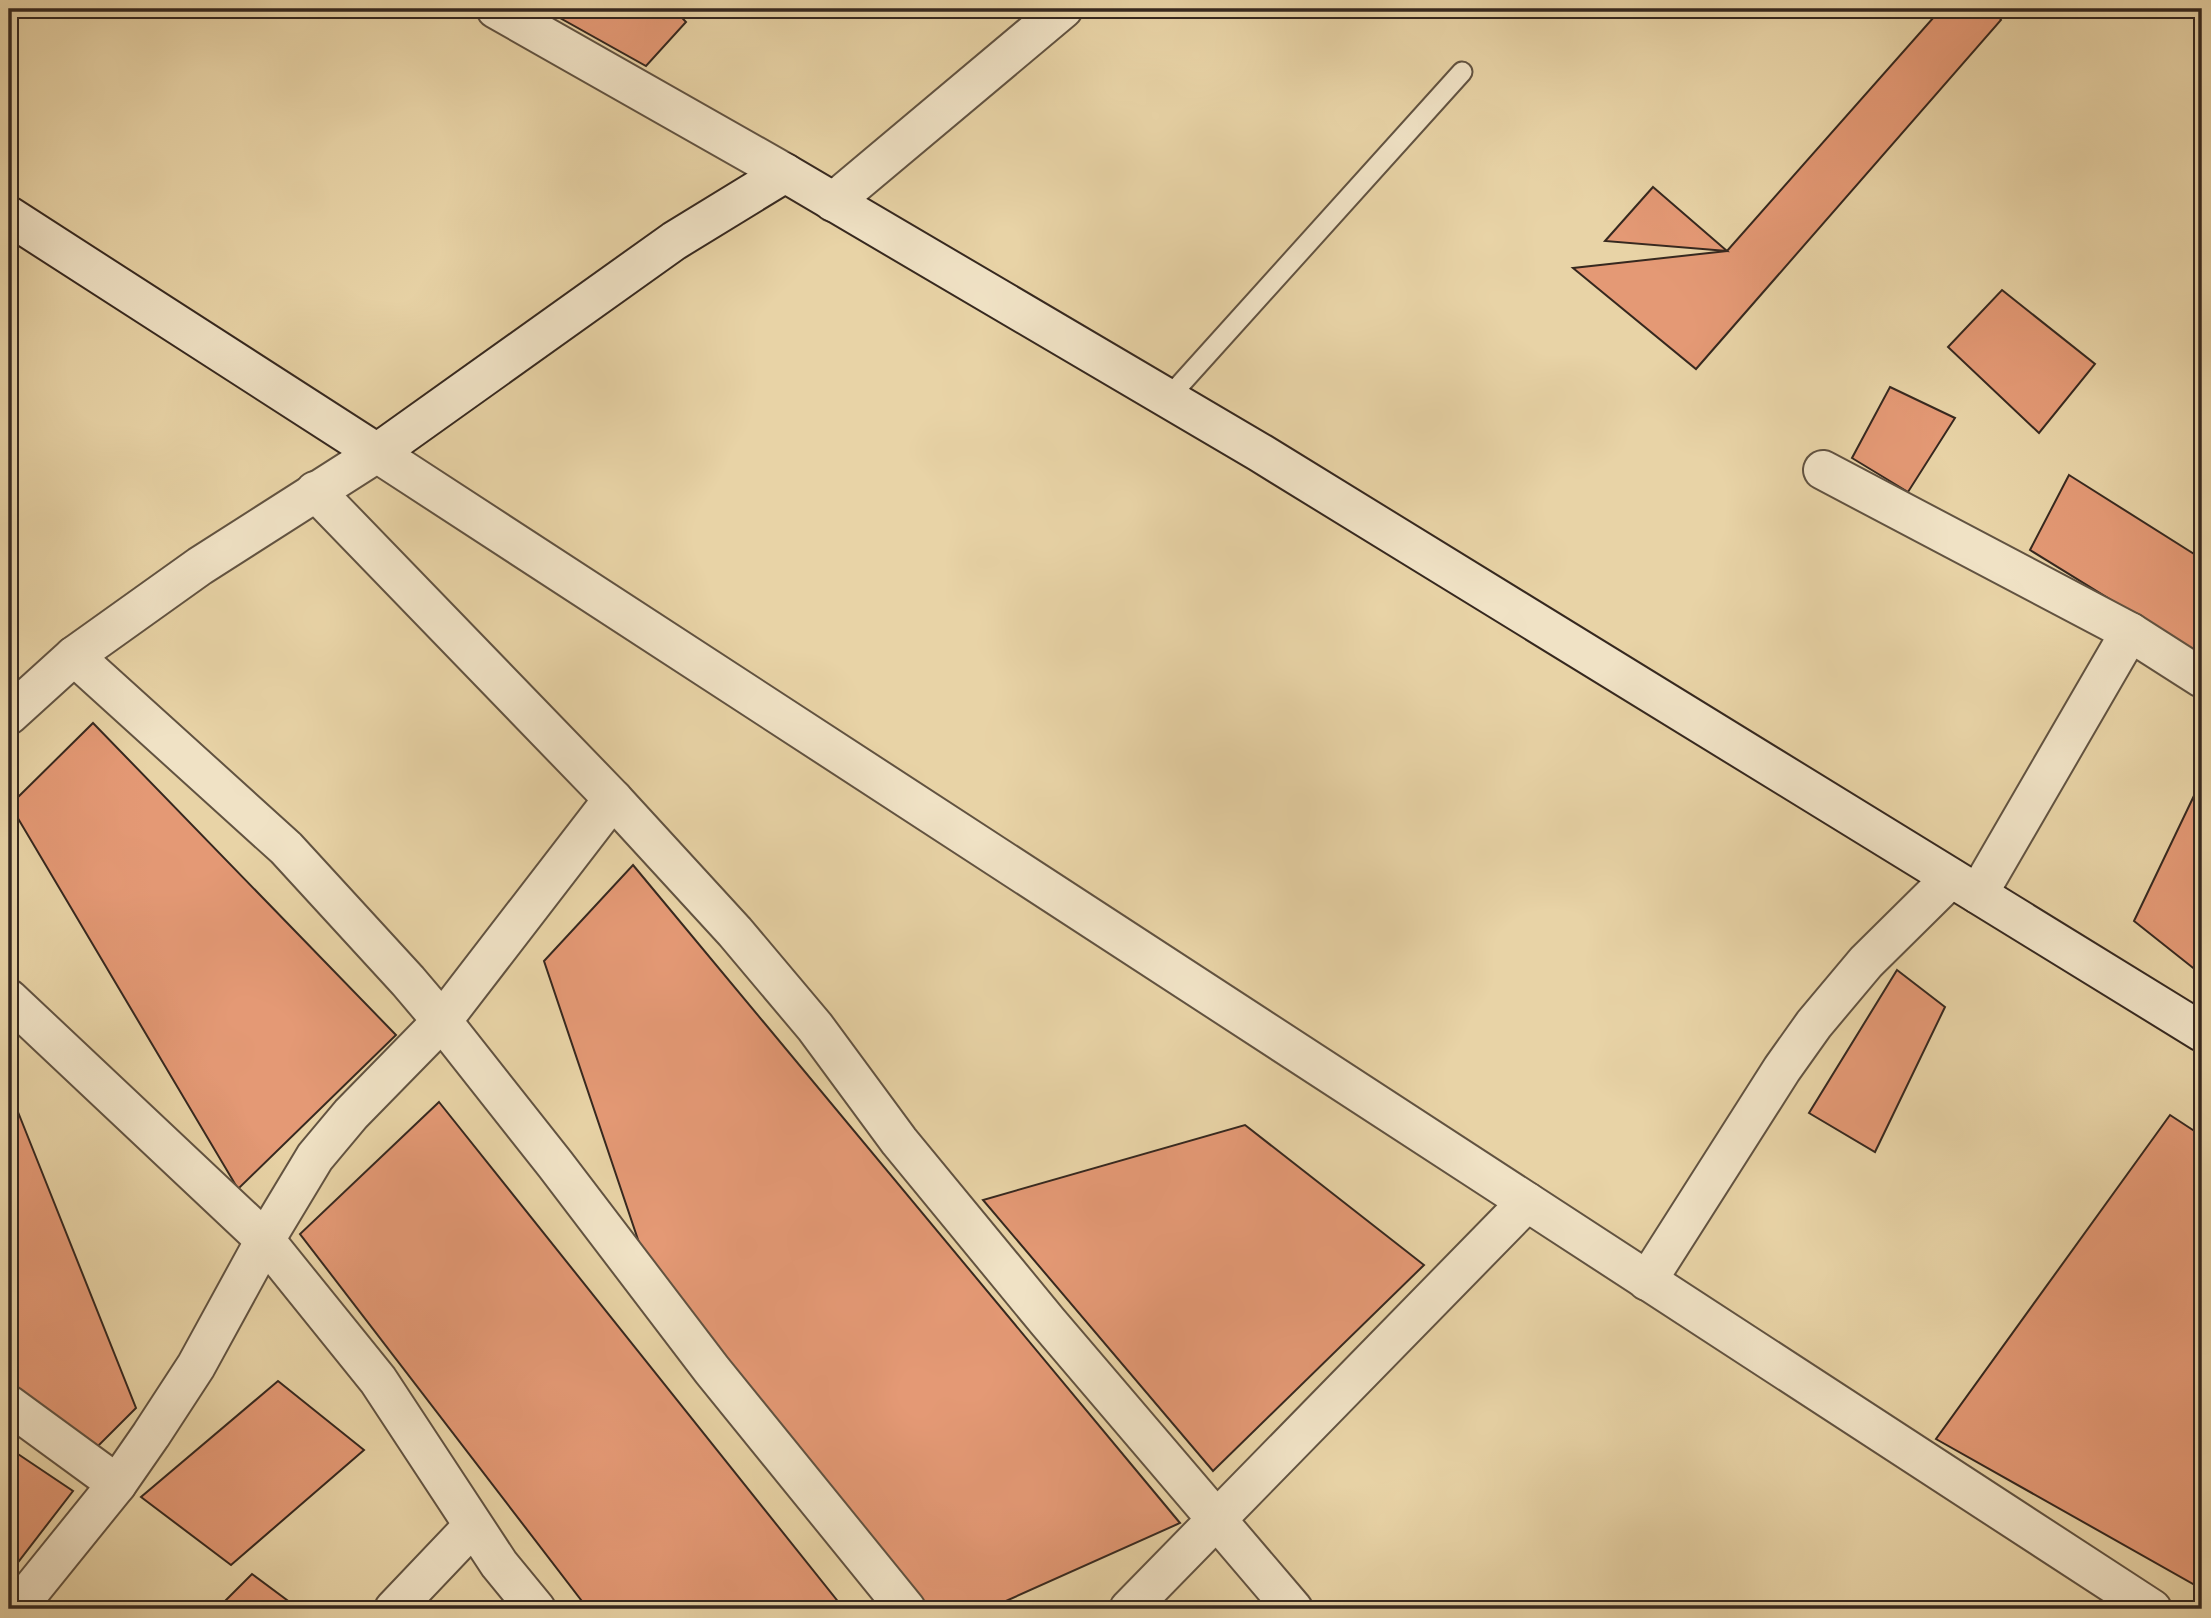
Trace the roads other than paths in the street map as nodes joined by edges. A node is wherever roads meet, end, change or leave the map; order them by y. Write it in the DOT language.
graph roads {
  1 [pos="496,9"];
  2 [pos="1063,9"];
  3 [pos="1462,72"];
  4 [pos="785,173"];
  5 [pos="833,202"];
  6 [pos="9,216"];
  7 [pos="1168,398"];
  8 [pos="377,453"];
  9 [pos="1823,470"];
  10 [pos="316,491"];
  11 [pos="2130,632"];
  12 [pos="74,656"];
  13 [pos="2202,678"];
  14 [pos="9,715"];
  15 [pos="613,799"];
  16 [pos="1964,886"];
  17 [pos="9,999"];
  18 [pos="442,1021"];
  19 [pos="2202,1032"];
  20 [pos="1527,1202"];
  21 [pos="265,1240"];
  22 [pos="1647,1280"];
  23 [pos="9,1405"];
  24 [pos="117,1484"];
  25 [pos="1218,1519"];
  26 [pos="473,1526"];
  27 [pos="16,1609"];
  28 [pos="394,1609"];
  29 [pos="536,1609"];
  30 [pos="906,1609"];
  31 [pos="1129,1609"];
  32 [pos="1293,1609"];
  33 [pos="2152,1609"];
  1 -- 4 [label="street"];
  2 -- 5 [label="street"];
  3 -- 7 [label="lane"];
  4 -- 5 [label="street"];
  4 -- 8 [label="street"];
  5 -- 7 [label="street"];
  6 -- 8 [label="street"];
  7 -- 16 [label="street"];
  8 -- 10 [label="street"];
  8 -- 20 [label="street"];
  9 -- 11 [label="street"];
  10 -- 12 [label="street"];
  10 -- 15 [label="street"];
  11 -- 13 [label="street"];
  11 -- 16 [label="street"];
  12 -- 14 [label="street"];
  12 -- 18 [label="street"];
  15 -- 18 [label="street"];
  15 -- 25 [label="street"];
  16 -- 19 [label="street"];
  16 -- 22 [label="street"];
  17 -- 21 [label="street"];
  18 -- 21 [label="street"];
  18 -- 30 [label="street"];
  20 -- 22 [label="street"];
  20 -- 25 [label="street"];
  21 -- 24 [label="street"];
  21 -- 26 [label="street"];
  22 -- 33 [label="street"];
  23 -- 24 [label="street"];
  24 -- 27 [label="street"];
  25 -- 31 [label="street"];
  25 -- 32 [label="street"];
  26 -- 28 [label="street"];
  26 -- 29 [label="street"];
}
